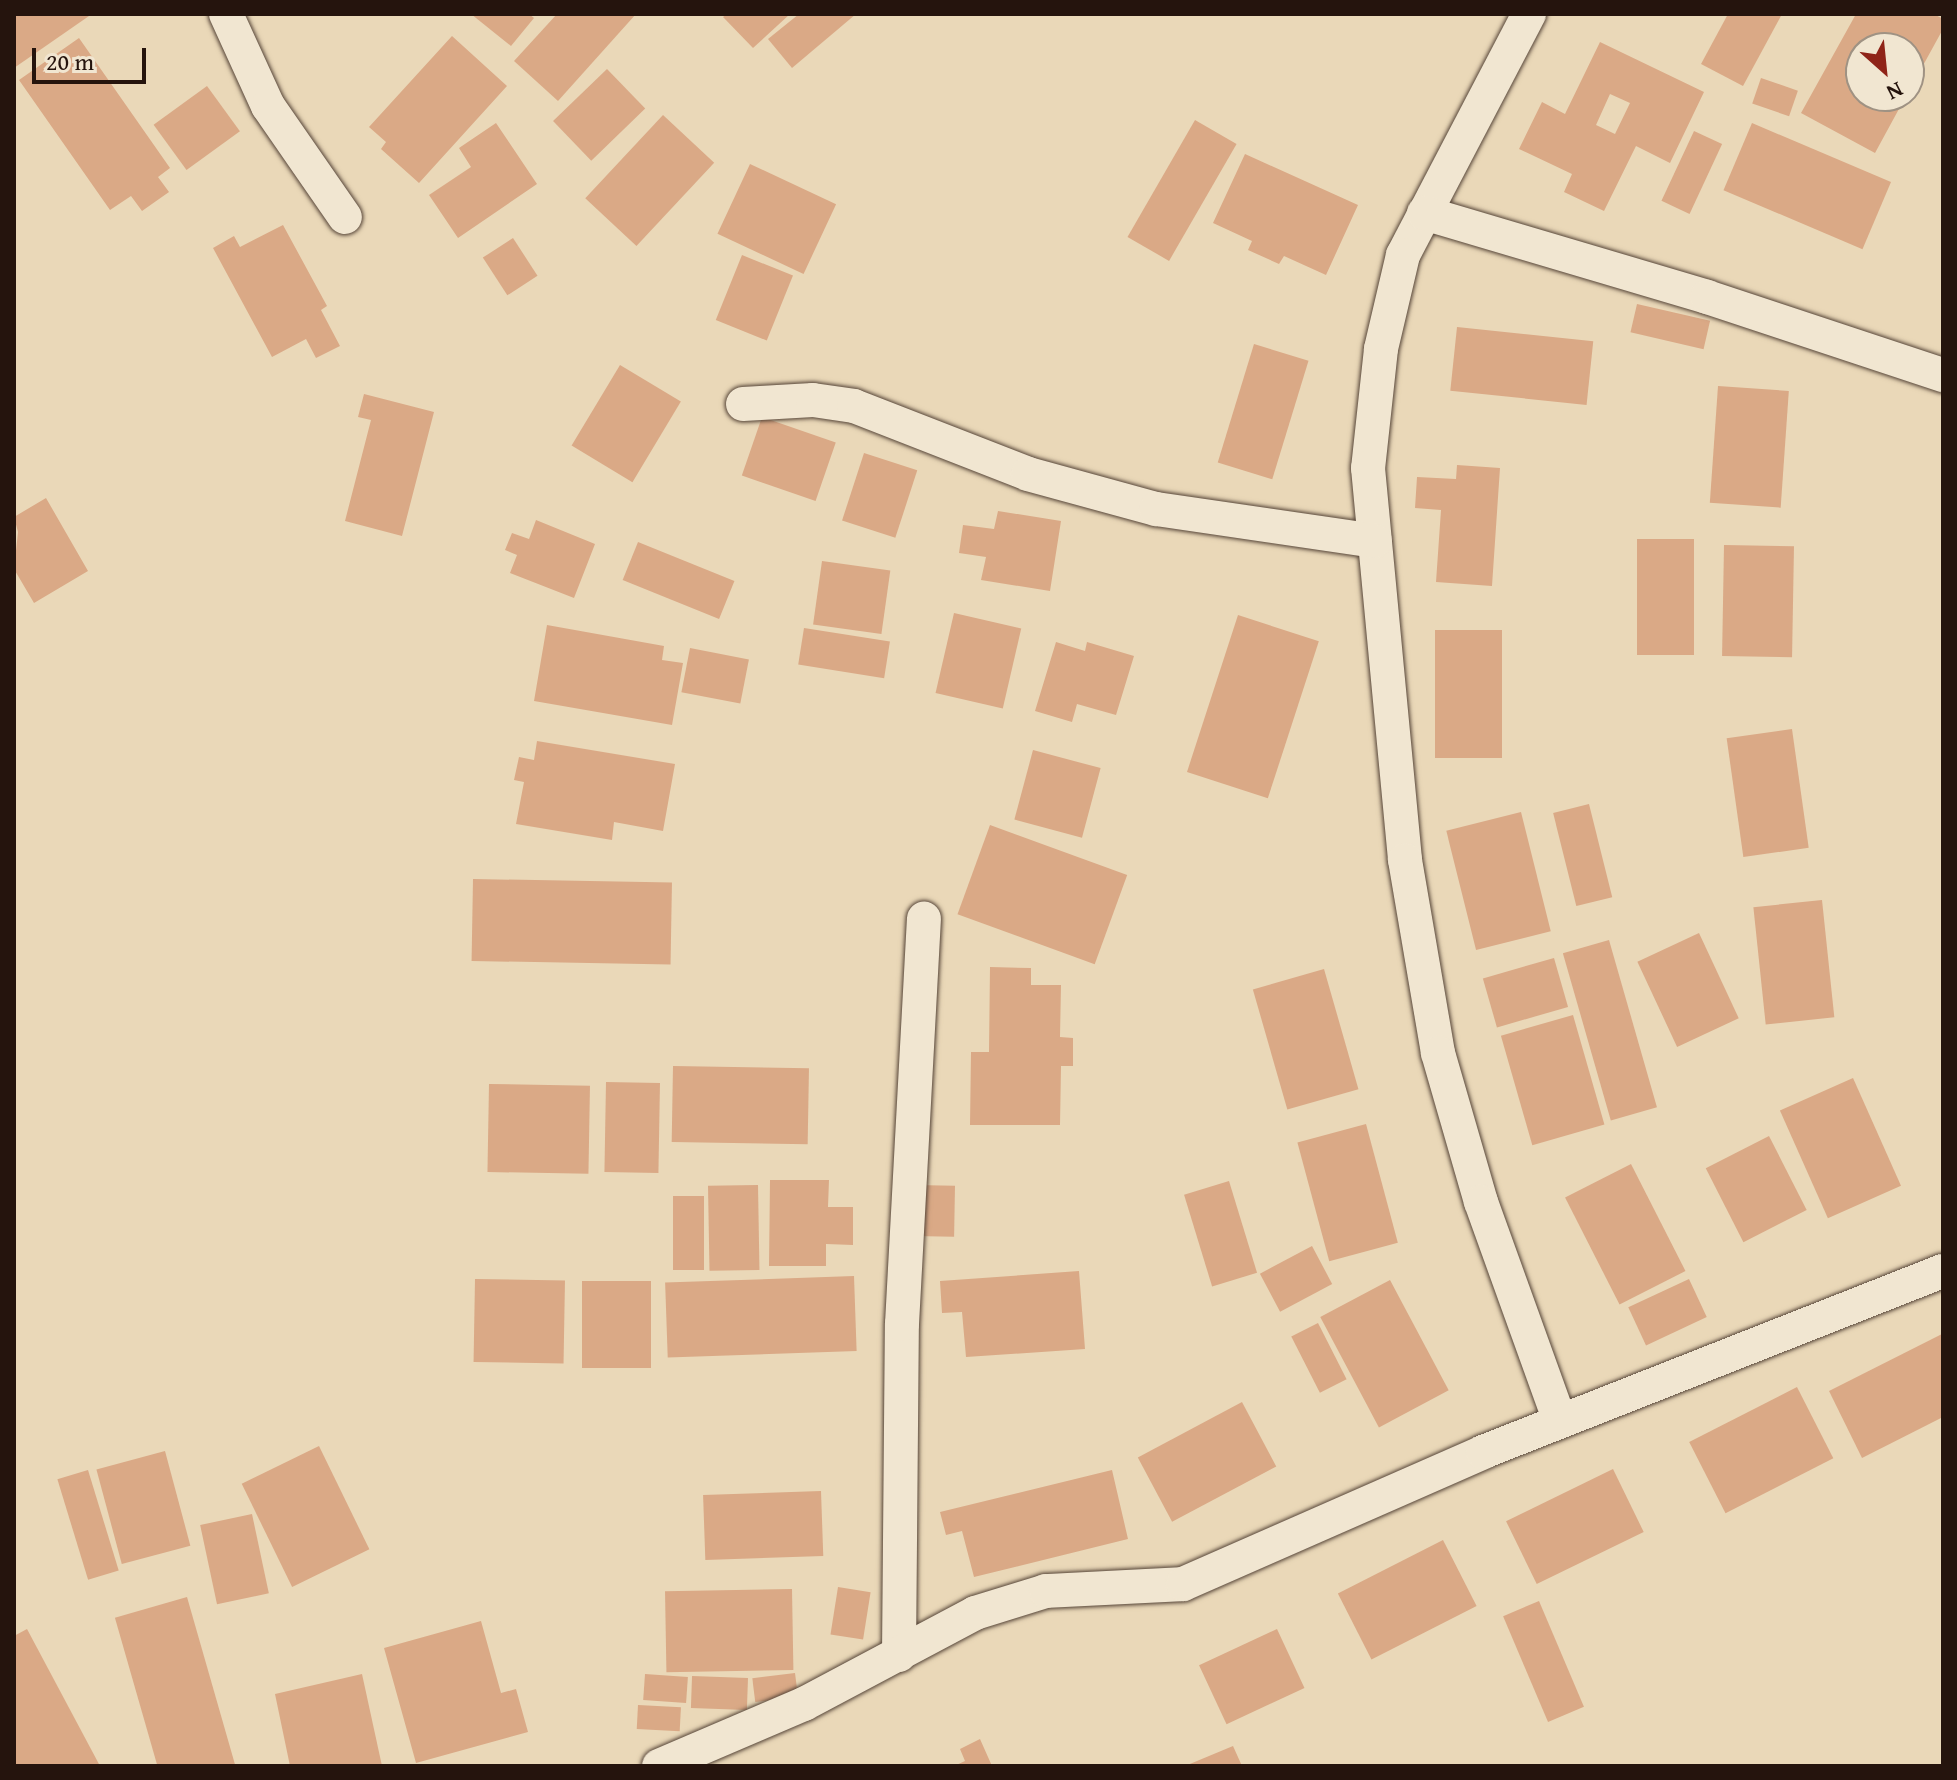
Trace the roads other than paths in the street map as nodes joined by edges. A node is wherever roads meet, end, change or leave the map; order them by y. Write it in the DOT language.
graph roads {
  1 [pos="226,14"];
  2 [pos="1529,14"];
  3 [pos="1424,213"];
  4 [pos="345,217"];
  5 [pos="1943,375"];
  6 [pos="743,404"];
  7 [pos="1375,541"];
  8 [pos="924,919"];
  9 [pos="1943,1271"];
  10 [pos="1560,1421"];
  11 [pos="899,1655"];
  12 [pos="659,1766"];
  1 -- 4 [label="street"];
  2 -- 3 [label="street"];
  3 -- 5 [label="street"];
  3 -- 7 [label="street"];
  6 -- 7 [label="street"];
  7 -- 10 [label="street"];
  8 -- 11 [label="street"];
  9 -- 10 [label="street"];
  10 -- 11 [label="street"];
  11 -- 12 [label="street"];
}
